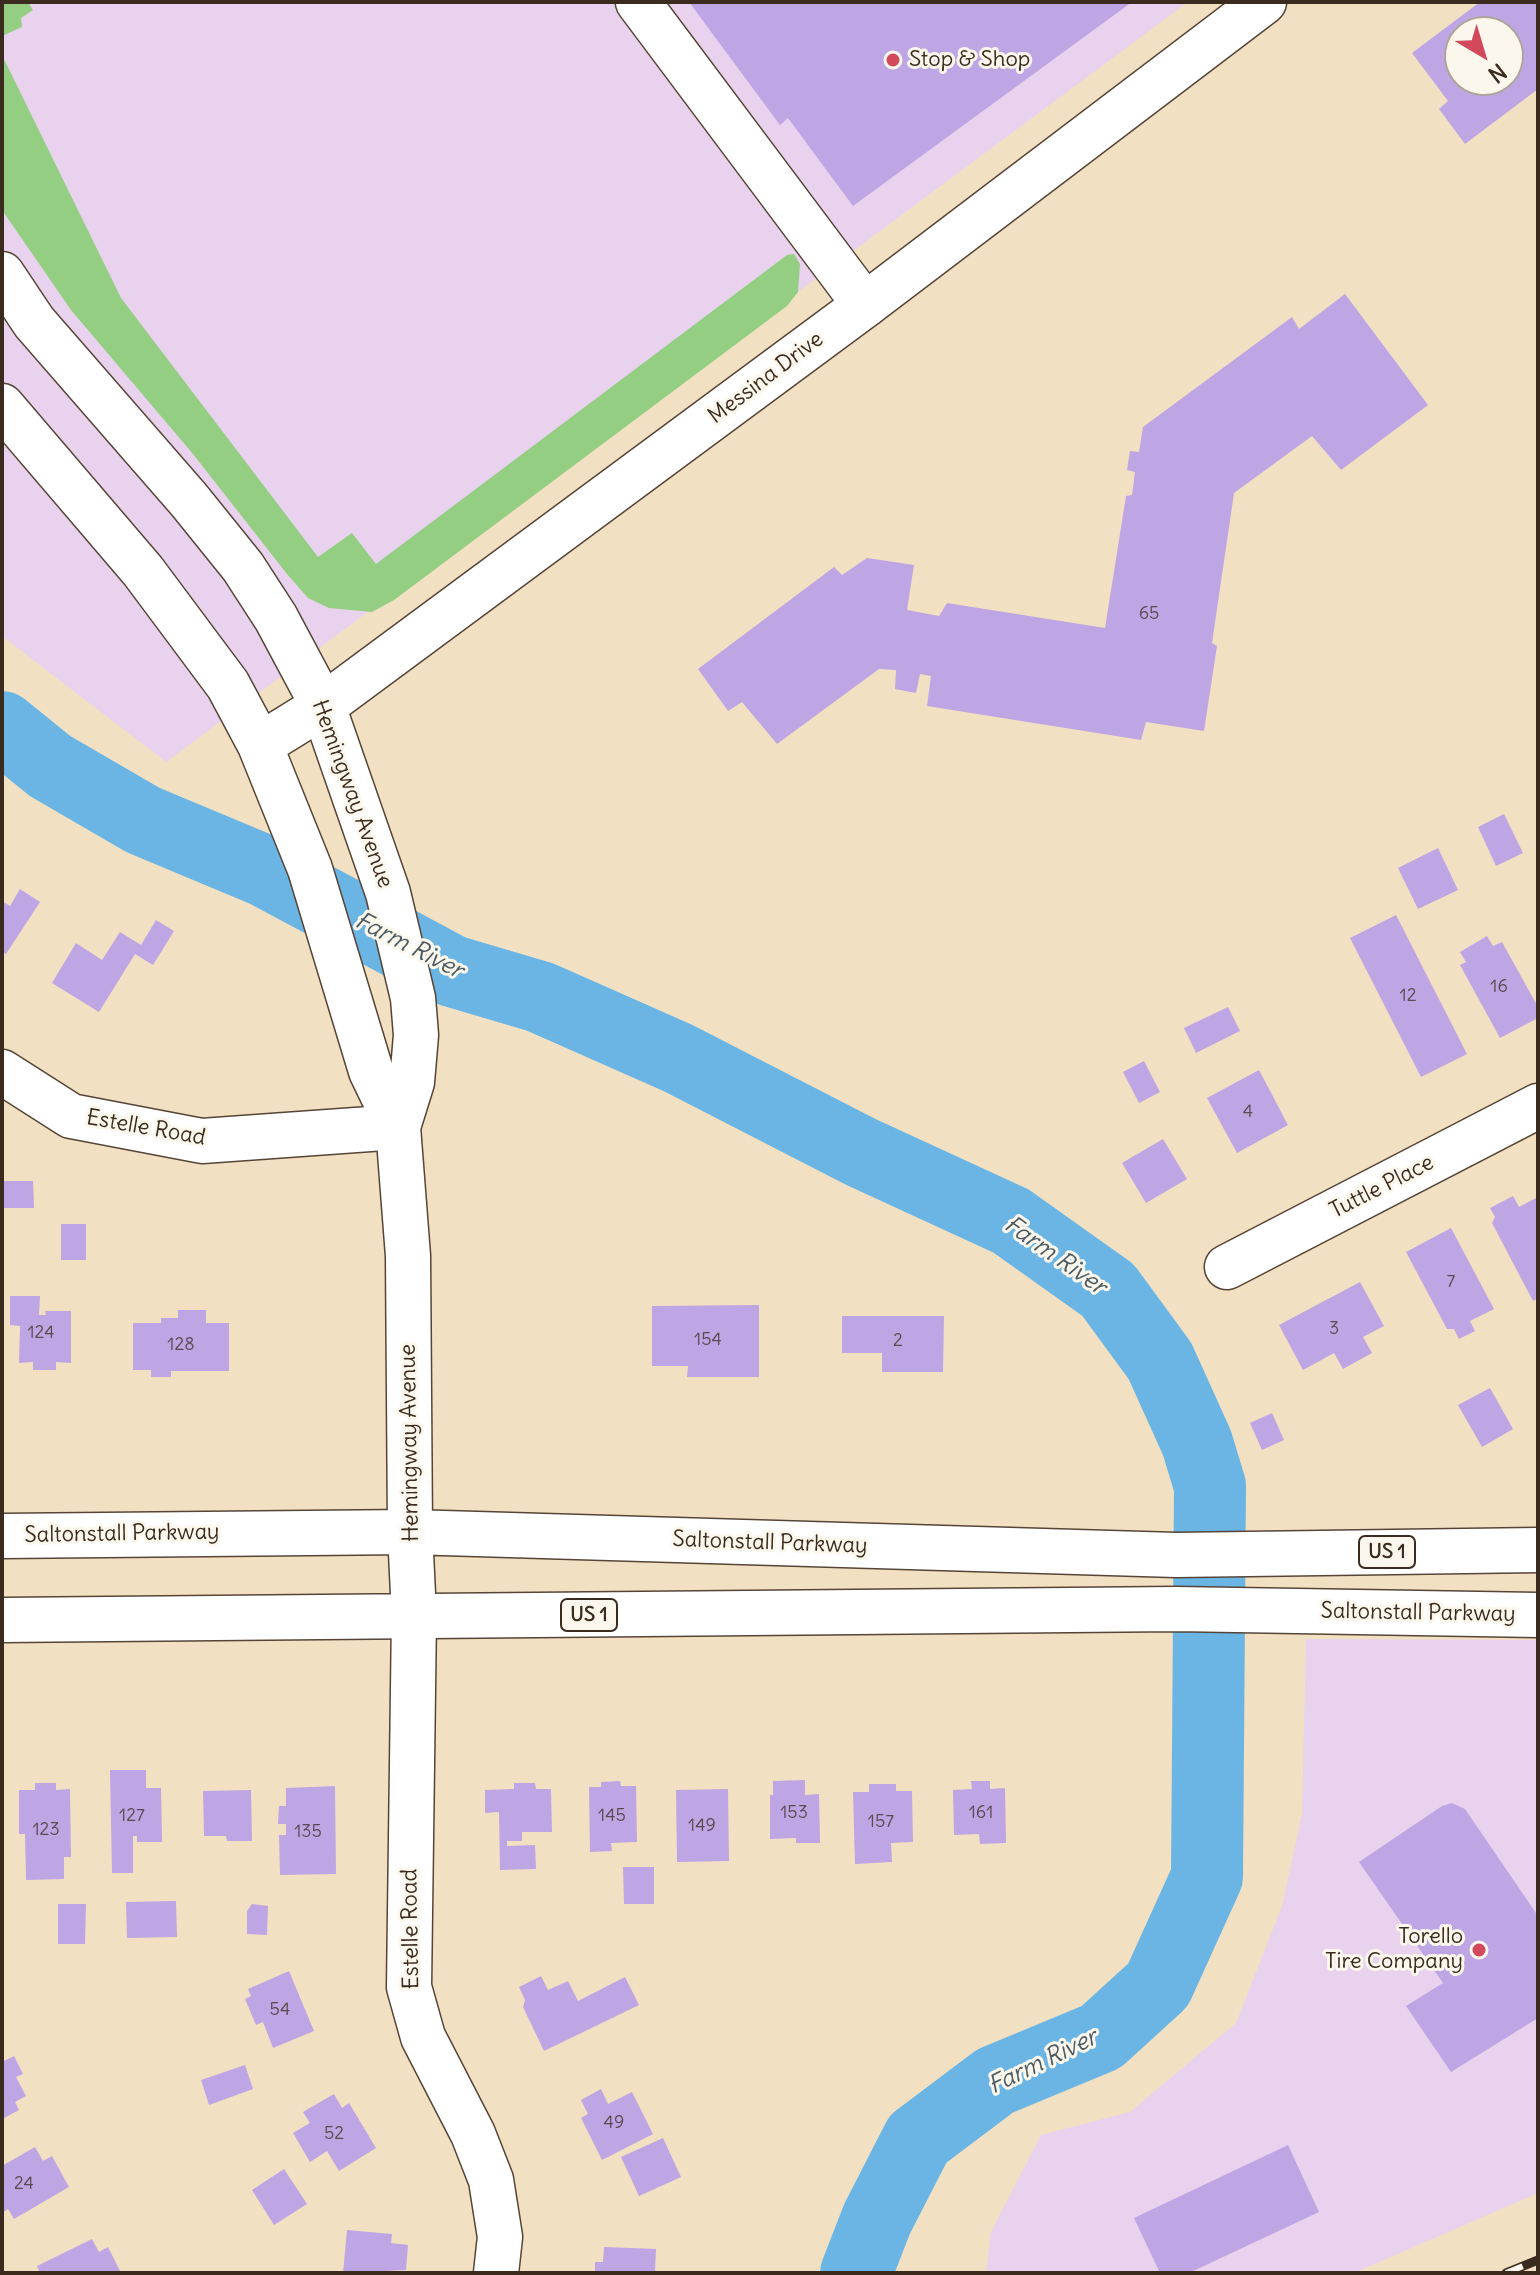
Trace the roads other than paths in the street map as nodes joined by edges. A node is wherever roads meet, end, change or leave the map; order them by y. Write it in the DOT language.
graph roads {
  1 [pos="638,2"];
  2 [pos="1264,2"];
  3 [pos="2,274"];
  4 [pos="865,305"];
  5 [pos="2,406"];
  6 [pos="323,706"];
  7 [pos="260,745"];
  8 [pos="2,1072"];
  9 [pos="1538,1106"];
  10 [pos="398,1127"];
  11 [pos="1227,1267"];
  12 [pos="410,1532"];
  13 [pos="2,1536"];
  14 [pos="1538,1550"];
  15 [pos="414,1615"];
  16 [pos="1538,1615"];
  17 [pos="2,1620"];
  18 [pos="496,2273"];
  1 -- 4 [label="main road"];
  2 -- 4 [label="main road, Messina Drive"];
  3 -- 6 [label="main road, Hemingway Avenue"];
  4 -- 6 [label="main road, Messina Drive"];
  5 -- 7 [label="main road, Hemingway Avenue"];
  6 -- 7 [label="main road, Messina Drive"];
  6 -- 10 [label="main road, Hemingway Avenue"];
  7 -- 10 [label="main road, Hemingway Avenue"];
  8 -- 10 [label="main road, Estelle Road"];
  9 -- 11 [label="main road, Tuttle Place"];
  10 -- 12 [label="main road, Hemingway Avenue"];
  12 -- 13 [label="main road, Saltonstall Parkway / US 1"];
  12 -- 14 [label="main road, Saltonstall Parkway / US 1"];
  12 -- 15 [label="main road, Hemingway Avenue"];
  15 -- 16 [label="main road, Saltonstall Parkway / US 1"];
  15 -- 17 [label="main road, Saltonstall Parkway / US 1"];
  15 -- 18 [label="main road, Estelle Road"];
}
